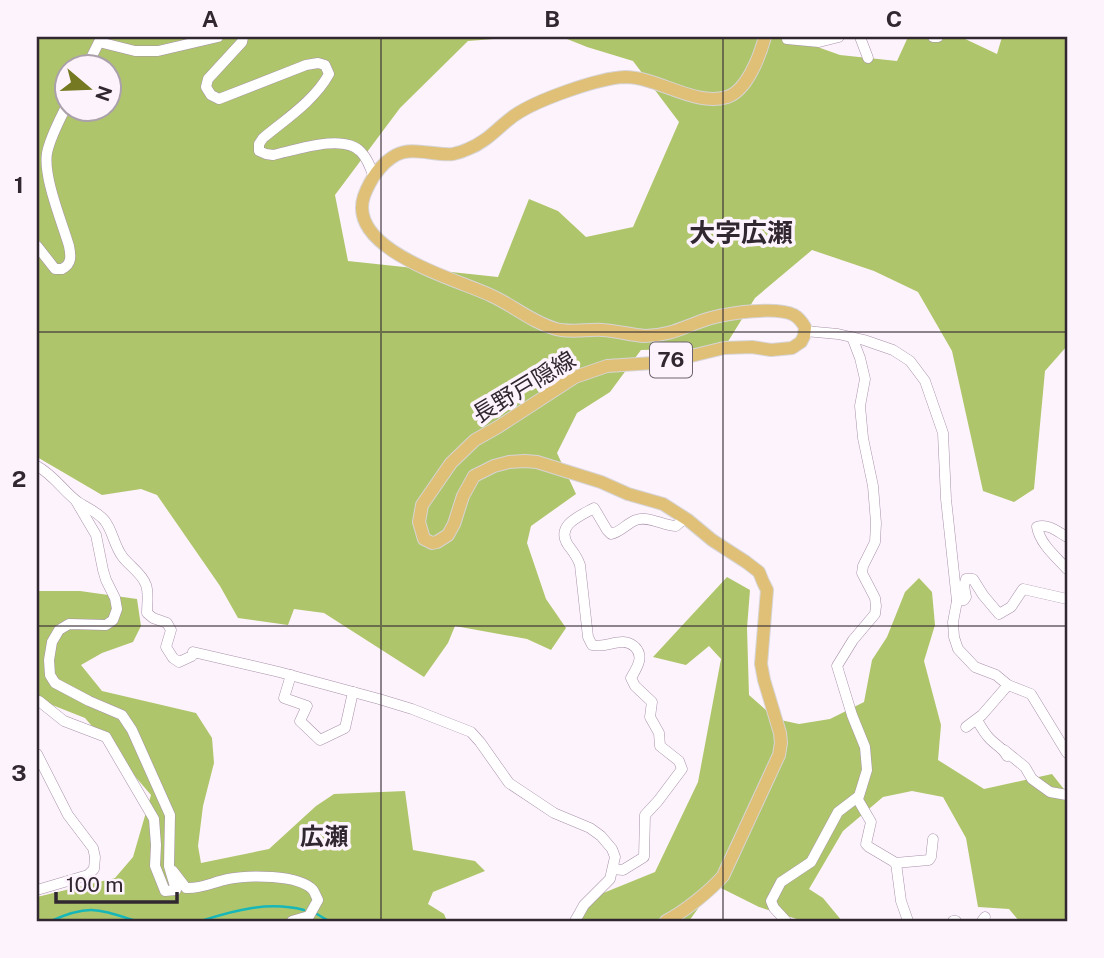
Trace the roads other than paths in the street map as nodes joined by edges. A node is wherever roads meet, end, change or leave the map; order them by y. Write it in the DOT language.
graph roads {
  1 [pos="218,37"];
  2 [pos="243,37"];
  3 [pos="765,37"];
  4 [pos="787,37"];
  5 [pos="839,37"];
  6 [pos="860,37"];
  7 [pos="94,52"];
  8 [pos="868,58"];
  9 [pos="59,122"];
  10 [pos="374,178"];
  11 [pos="37,246"];
  12 [pos="806,331"];
  13 [pos="852,337"];
  14 [pos="37,466"];
  15 [pos="76,500"];
  16 [pos="685,518"];
  17 [pos="1067,537"];
  18 [pos="1067,569"];
  19 [pos="1067,599"];
  20 [pos="957,601"];
  21 [pos="291,675"];
  22 [pos="1008,685"];
  23 [pos="353,692"];
  24 [pos="37,702"];
  25 [pos="976,720"];
  26 [pos="966,727"];
  27 [pos="1004,750"];
  28 [pos="1067,753"];
  29 [pos="37,754"];
  30 [pos="1010,761"];
  31 [pos="1067,795"];
  32 [pos="857,798"];
  33 [pos="933,839"];
  34 [pos="895,863"];
  35 [pos="169,866"];
  36 [pos="613,869"];
  37 [pos="37,890"];
  38 [pos="292,921"];
  39 [pos="575,921"];
  40 [pos="666,921"];
  41 [pos="786,921"];
  42 [pos="908,921"];
  1 -- 7 [label="street"];
  2 -- 10 [label="street"];
  3 -- 10 [label="main road, 長野戸隠線 / 76"];
  4 -- 5 [label="street"];
  6 -- 8 [label="street"];
  9 -- 11 [label="street"];
  10 -- 12 [label="main road, 長野戸隠線 / 76"];
  12 -- 13 [label="street"];
  12 -- 16 [label="main road, 長野戸隠線 / 76"];
  13 -- 20 [label="street"];
  13 -- 32 [label="street"];
  14 -- 15 [label="street"];
  15 -- 21 [label="street"];
  15 -- 35 [label="street"];
  16 -- 36 [label="street"];
  16 -- 40 [label="main road, 長野戸隠線 / 76"];
  17 -- 18 [label="street"];
  19 -- 20 [label="street"];
  20 -- 22 [label="street"];
  21 -- 23 [label="street"];
  21 -- 23 [label="street"];
  22 -- 25 [label="street"];
  22 -- 28 [label="street"];
  23 -- 36 [label="street"];
  24 -- 35 [label="street"];
  25 -- 26 [label="street"];
  25 -- 27 [label="street"];
  27 -- 30 [label="street"];
  27 -- 31 [label="street"];
  29 -- 37 [label="street"];
  32 -- 34 [label="street"];
  32 -- 41 [label="street"];
  33 -- 34 [label="street"];
  34 -- 42 [label="street"];
  35 -- 38 [label="street"];
  36 -- 39 [label="street"];
}
